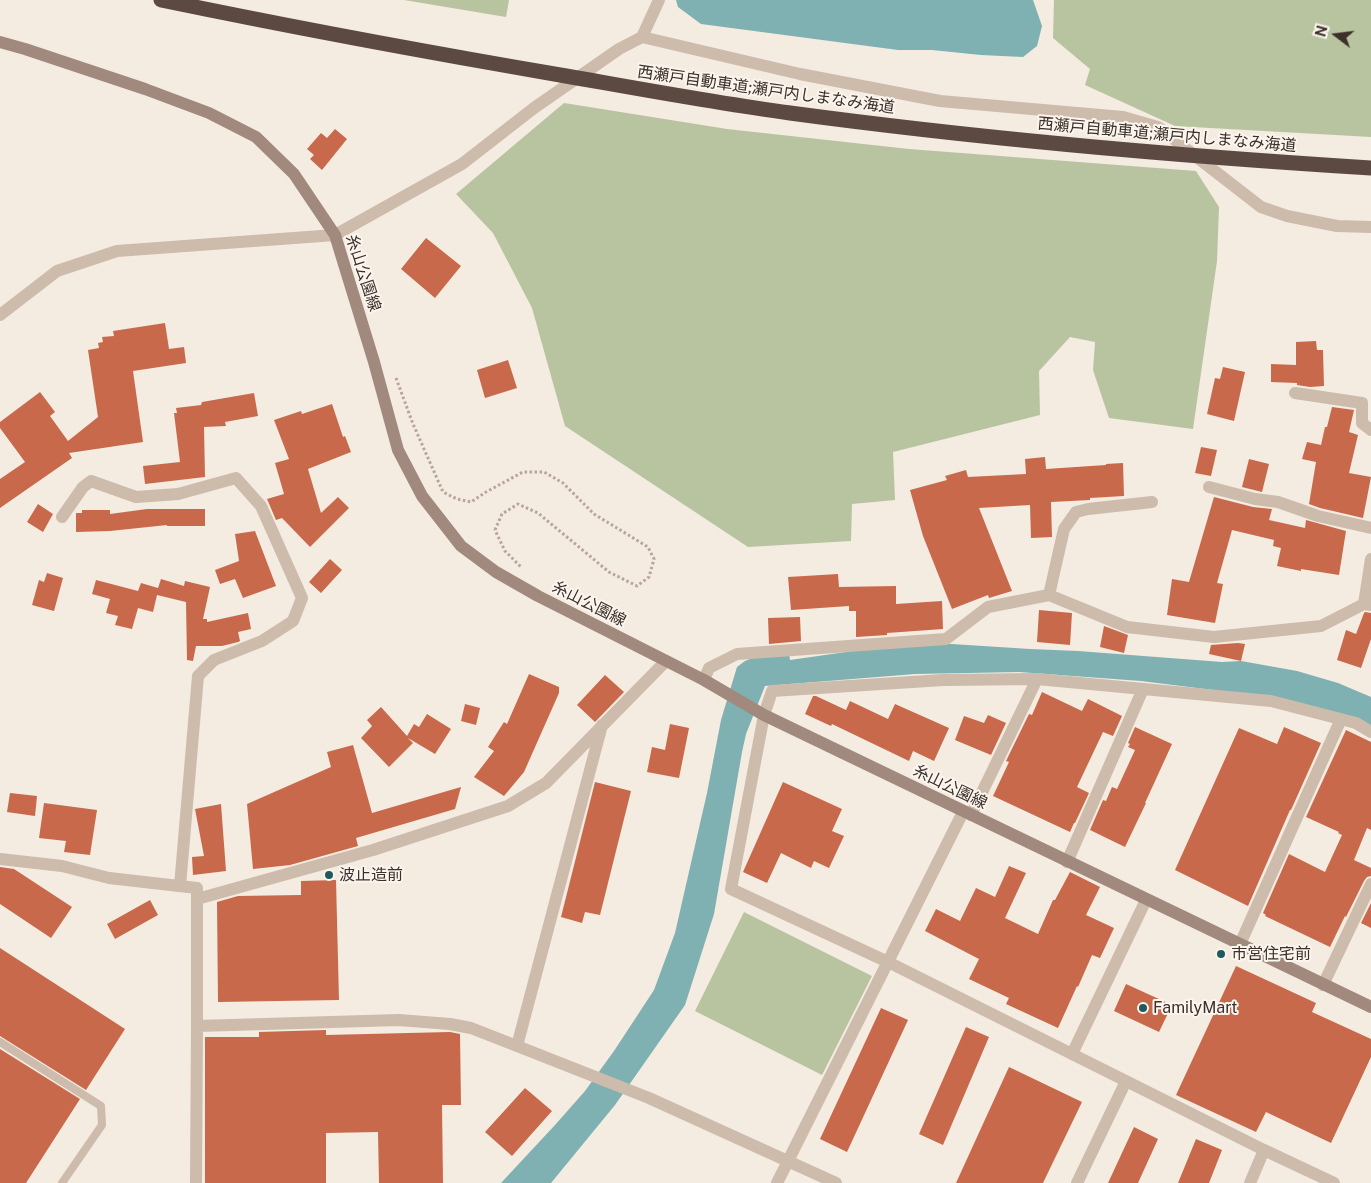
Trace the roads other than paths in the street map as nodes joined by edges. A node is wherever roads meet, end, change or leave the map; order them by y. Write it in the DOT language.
graph roads {
  1 [pos="161,0"];
  2 [pos="659,0"];
  3 [pos="642,37"];
  4 [pos="0,42"];
  5 [pos="1371,168"];
  6 [pos="1371,227"];
  7 [pos="335,235"];
  8 [pos="0,315"];
  9 [pos="1296,393"];
  10 [pos="1371,430"];
  11 [pos="1209,487"];
  12 [pos="1152,502"];
  13 [pos="62,517"];
  14 [pos="1371,528"];
  15 [pos="1371,559"];
  16 [pos="1049,595"];
  17 [pos="1367,604"];
  18 [pos="666,661"];
  19 [pos="704,680"];
  20 [pos="1037,680"];
  21 [pos="1143,689"];
  22 [pos="764,715"];
  23 [pos="1341,719"];
  24 [pos="602,725"];
  25 [pos="1371,732"];
  26 [pos="967,814"];
  27 [pos="0,858"];
  28 [pos="1068,862"];
  29 [pos="1371,884"];
  30 [pos="180,886"];
  31 [pos="198,898"];
  32 [pos="1146,900"];
  33 [pos="1240,944"];
  34 [pos="888,962"];
  35 [pos="1323,984"];
  36 [pos="1371,1007"];
  37 [pos="197,1026"];
  38 [pos="0,1042"];
  39 [pos="517,1046"];
  40 [pos="1072,1054"];
  41 [pos="1126,1080"];
  42 [pos="1264,1150"];
  43 [pos="788,1161"];
  44 [pos="62,1183"];
  45 [pos="196,1183"];
  46 [pos="777,1183"];
  47 [pos="836,1183"];
  48 [pos="1077,1183"];
  49 [pos="1250,1183"];
  50 [pos="1334,1183"];
  1 -- 5 [label="highway, 西瀬戸自動車道;瀬戸内しまなみ海道, bridge"];
  2 -- 3 [label="street"];
  3 -- 6 [label="street"];
  3 -- 7 [label="street"];
  4 -- 7 [label="main road, 糸山公園線"];
  7 -- 8 [label="street"];
  7 -- 18 [label="main road, 糸山公園線"];
  9 -- 10 [label="street"];
  11 -- 14 [label="street"];
  12 -- 16 [label="street"];
  13 -- 30 [label="street"];
  15 -- 17 [label="street"];
  16 -- 17 [label="street"];
  16 -- 19 [label="street"];
  18 -- 19 [label="main road, 糸山公園線"];
  18 -- 24 [label="street"];
  19 -- 22 [label="main road, 糸山公園線"];
  20 -- 21 [label="street"];
  20 -- 22 [label="street"];
  20 -- 26 [label="street"];
  21 -- 23 [label="street"];
  21 -- 28 [label="street"];
  22 -- 26 [label="main road, 糸山公園線"];
  22 -- 34 [label="street"];
  23 -- 25 [label="street"];
  23 -- 33 [label="street"];
  24 -- 31 [label="street"];
  24 -- 39 [label="street"];
  26 -- 28 [label="main road, 糸山公園線"];
  26 -- 34 [label="street"];
  27 -- 30 [label="street"];
  28 -- 32 [label="main road, 糸山公園線"];
  29 -- 35 [label="street"];
  30 -- 31 [label="street"];
  31 -- 37 [label="street"];
  32 -- 33 [label="main road, 糸山公園線"];
  32 -- 40 [label="street"];
  33 -- 35 [label="main road, 糸山公園線"];
  34 -- 40 [label="street"];
  34 -- 43 [label="street"];
  35 -- 36 [label="main road, 糸山公園線"];
  37 -- 39 [label="street"];
  37 -- 45 [label="street"];
  38 -- 44 [label="lane"];
  39 -- 43 [label="street"];
  40 -- 41 [label="street"];
  41 -- 42 [label="street"];
  41 -- 48 [label="street"];
  42 -- 49 [label="street"];
  42 -- 50 [label="street"];
  43 -- 46 [label="street"];
  43 -- 47 [label="street"];
}
